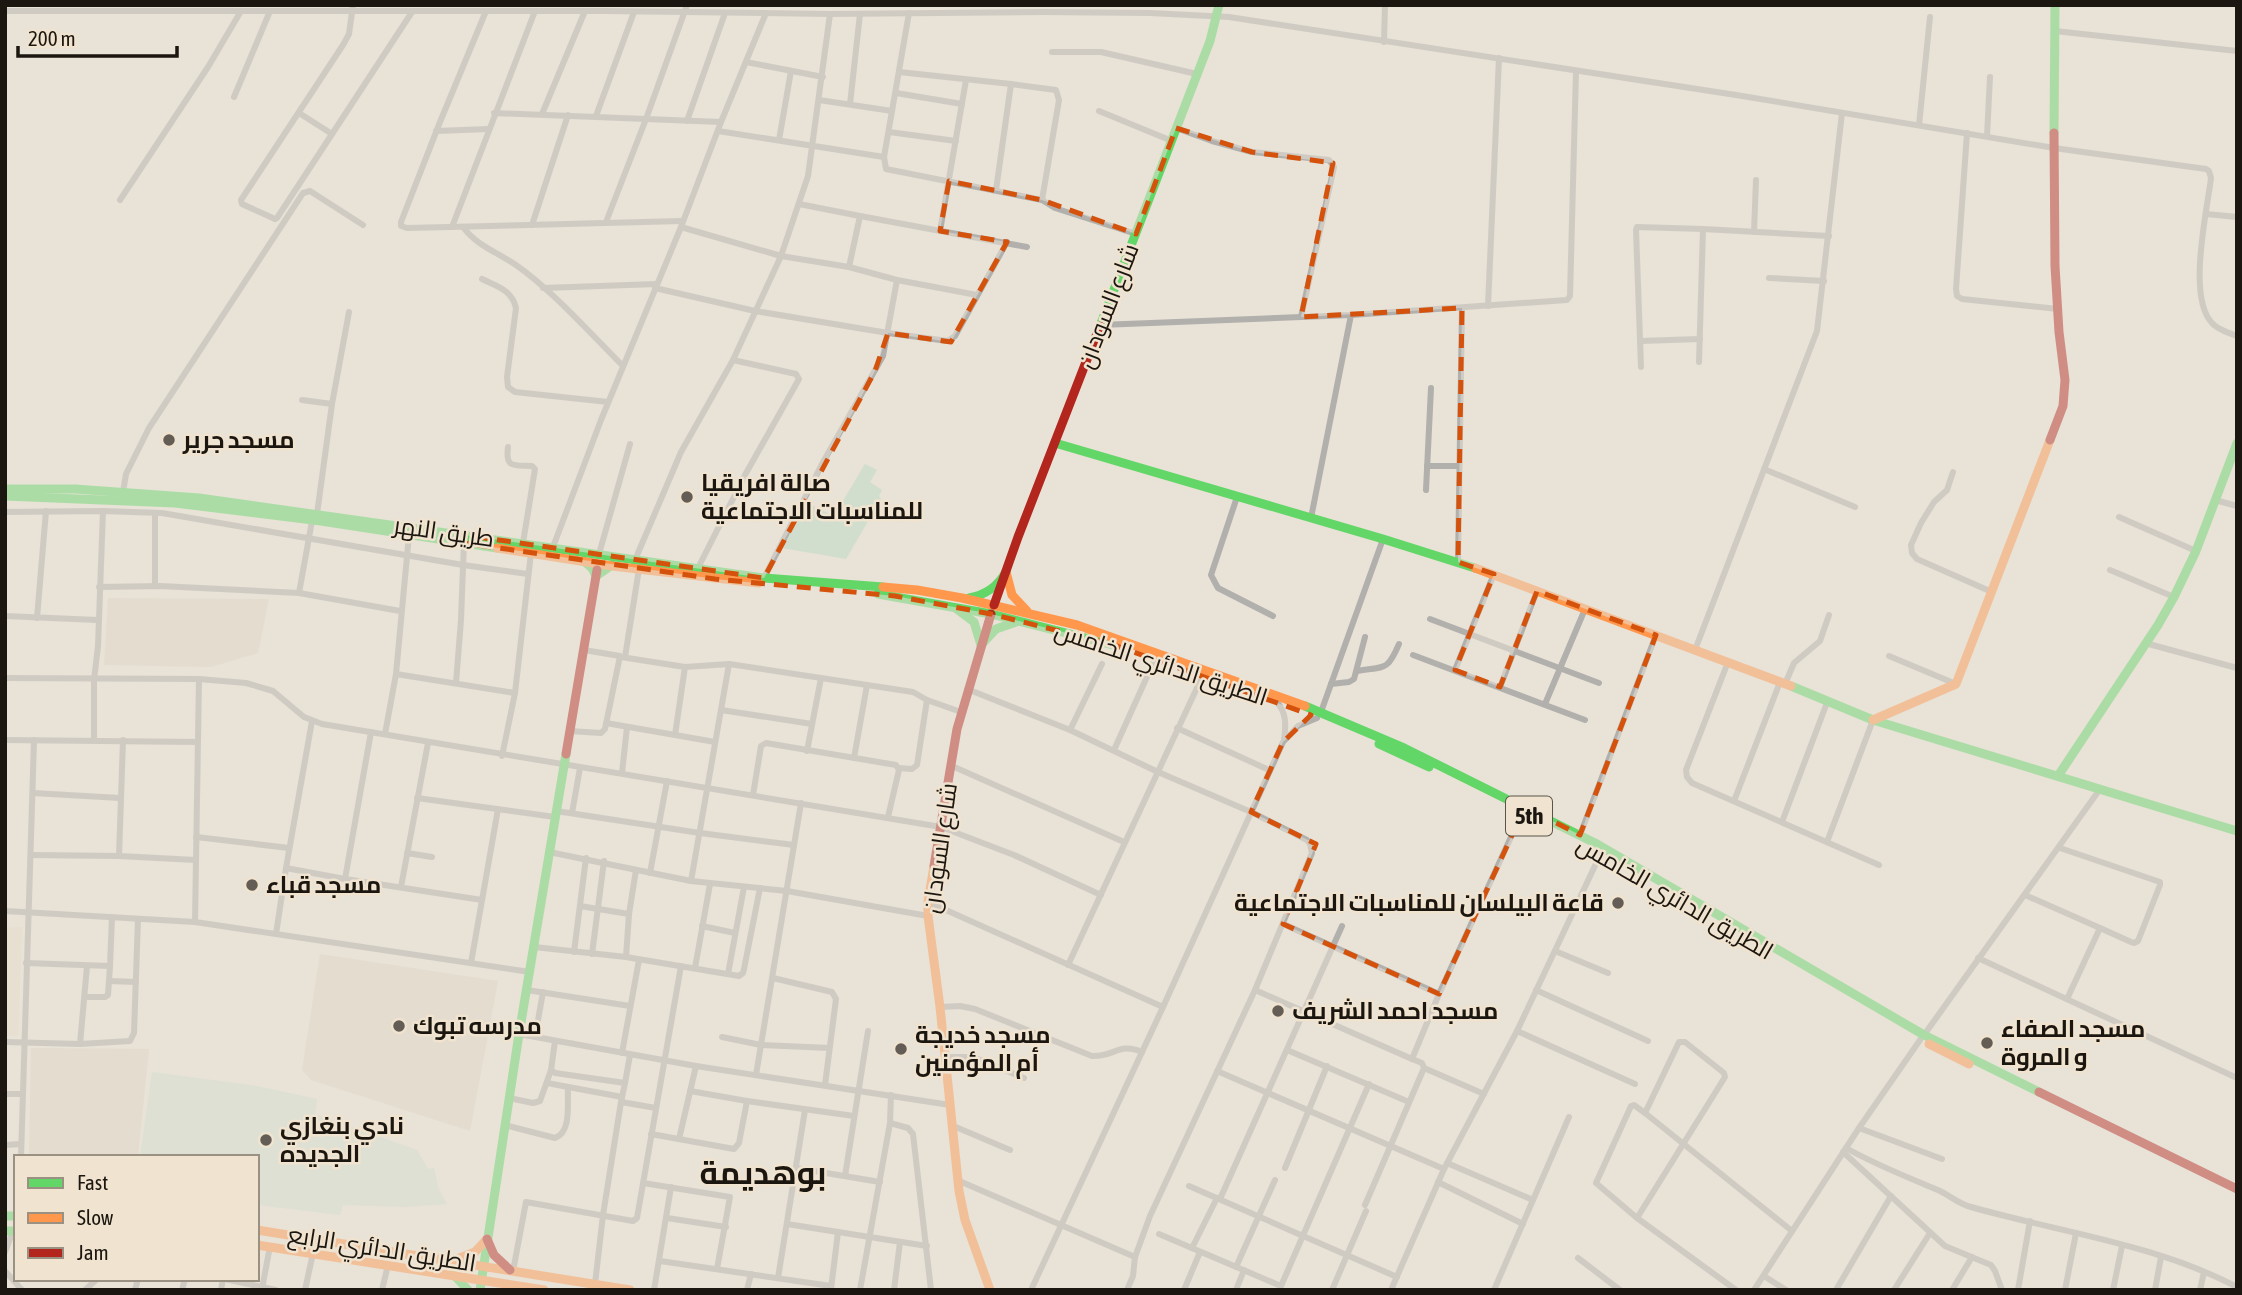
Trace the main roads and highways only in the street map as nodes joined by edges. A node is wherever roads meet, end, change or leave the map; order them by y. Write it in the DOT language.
graph roads {
  1 [pos="1219,5"];
  2 [pos="2055,5"];
  3 [pos="1055,443"];
  4 [pos="2237,443"];
  5 [pos="5,489"];
  6 [pos="5,496"];
  7 [pos="315,517"];
  8 [pos="464,539"];
  9 [pos="598,559"];
  10 [pos="584,561"];
  11 [pos="637,564"];
  12 [pos="612,565"];
  13 [pos="1006,572"];
  14 [pos="596,576"];
  15 [pos="765,581"];
  16 [pos="881,589"];
  17 [pos="962,598"];
  18 [pos="951,606"];
  19 [pos="993,610"];
  20 [pos="1030,613"];
  21 [pos="1024,622"];
  22 [pos="981,645"];
  23 [pos="1319,715"];
  24 [pos="1873,720"];
  25 [pos="2057,776"];
  26 [pos="1507,802"];
  27 [pos="2237,831"];
  28 [pos="1922,1038"];
  29 [pos="2237,1189"];
  30 [pos="2237,1195"];
  31 [pos="259,1230"];
  32 [pos="487,1239"];
  33 [pos="259,1245"];
  34 [pos="452,1260"];
  35 [pos="483,1265"];
  36 [pos="512,1271"];
  37 [pos="453,1274"];
  38 [pos="480,1279"];
  39 [pos="512,1284"];
  40 [pos="468,1290"];
  41 [pos="478,1290"];
  42 [pos="496,1290"];
  43 [pos="543,1290"];
  44 [pos="630,1290"];
  45 [pos="990,1290"];
  1 -- 3 [label="main road, شارع السودان"];
  2 -- 24 [label="main road"];
  3 -- 13 [label="main road, شارع السودان"];
  3 -- 24 [label="main road"];
  4 -- 25 [label="main road"];
  5 -- 7 [label="main road, طريق النهر"];
  6 -- 7 [label="main road, طريق النهر"];
  7 -- 8 [label="main road, طريق النهر"];
  7 -- 8 [label="main road, طريق النهر"];
  8 -- 9 [label="main road, طريق النهر"];
  8 -- 10 [label="main road, طريق النهر"];
  9 -- 10 [label="main road, طريق النهر"];
  9 -- 11 [label="main road, طريق النهر"];
  9 -- 12 [label="main road, طريق النهر"];
  9 -- 14 [label="main road"];
  10 -- 14 [label="main road"];
  11 -- 12 [label="main road, طريق النهر"];
  11 -- 15 [label="main road, طريق النهر"];
  11 -- 15 [label="main road, طريق النهر"];
  12 -- 14 [label="main road"];
  13 -- 17 [label="main road"];
  13 -- 19 [label="main road, شارع السودان"];
  13 -- 20 [label="main road"];
  14 -- 32 [label="main road"];
  15 -- 16 [label="main road, طريق النهر"];
  15 -- 18 [label="main road, الطريق الدائري الخامس / 5th"];
  16 -- 17 [label="main road, الطريق الدائري الخامس / 5th"];
  17 -- 19 [label="main road, الطريق الدائري الخامس / 5th"];
  18 -- 19 [label="main road, الطريق الدائري الخامس / 5th"];
  18 -- 22 [label="main road"];
  19 -- 20 [label="main road, الطريق الدائري الخامس / 5th"];
  19 -- 21 [label="main road, الطريق الدائري الخامس / 5th"];
  19 -- 22 [label="main road, شارع السودان"];
  20 -- 23 [label="main road, الطريق الدائري الخامس / 5th"];
  21 -- 22 [label="main road"];
  21 -- 23 [label="main road, الطريق الدائري الخامس / 5th"];
  22 -- 45 [label="main road, شارع السودان"];
  23 -- 26 [label="main road, الطريق الدائري الخامس / 5th"];
  24 -- 25 [label="main road"];
  25 -- 27 [label="main road"];
  26 -- 28 [label="main road, الطريق الدائري الخامس / 5th"];
  26 -- 28 [label="main road, الطريق الدائري الخامس / 5th"];
  28 -- 29 [label="main road, الطريق الدائري الخامس / 5th"];
  28 -- 30 [label="main road, الطريق الدائري الخامس / 5th"];
  31 -- 34 [label="main road, الطريق الدائري الرابع"];
  32 -- 34 [label="main road"];
  32 -- 35 [label="main road"];
  32 -- 36 [label="main road"];
  33 -- 37 [label="main road, الطريق الدائري الرابع"];
  34 -- 35 [label="main road, الطريق الدائري الرابع"];
  35 -- 36 [label="main road, الطريق الدائري الرابع"];
  35 -- 38 [label="main road"];
  36 -- 44 [label="main road, الطريق الدائري الرابع"];
  37 -- 38 [label="main road, الطريق الدائري الرابع"];
  37 -- 40 [label="main road"];
  38 -- 39 [label="main road, الطريق الدائري الرابع"];
  38 -- 41 [label="main road"];
  39 -- 42 [label="main road"];
  39 -- 43 [label="main road, الطريق الدائري الرابع"];
}
